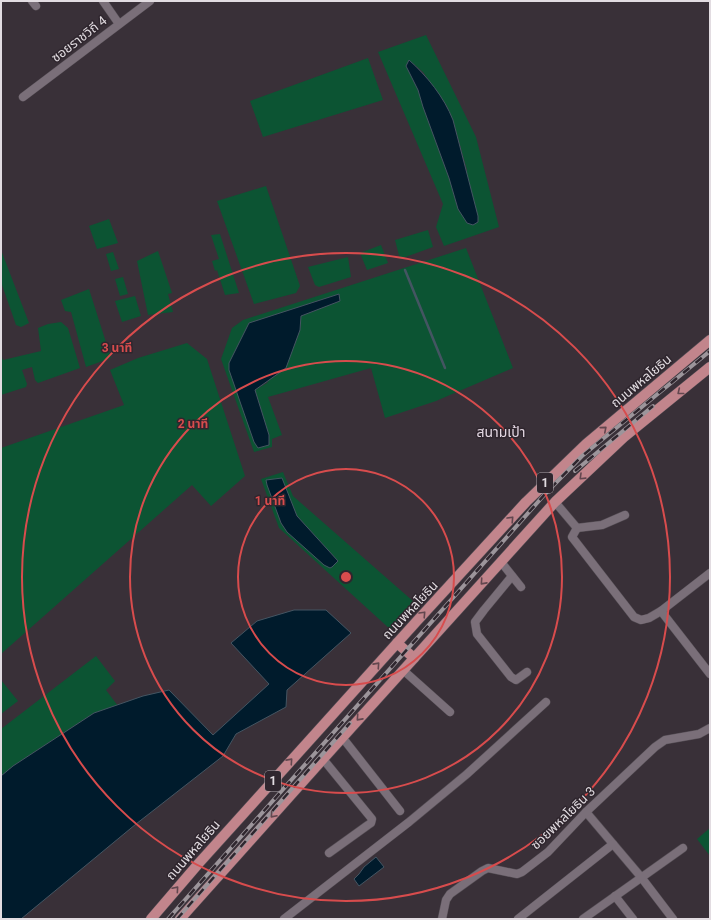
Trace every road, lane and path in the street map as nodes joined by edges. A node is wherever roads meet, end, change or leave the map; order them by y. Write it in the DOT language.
graph roads {
  1 [pos="103,1"];
  2 [pos="150,1"];
  3 [pos="119,24"];
  4 [pos="23,97"];
  5 [pos="710,340"];
  6 [pos="710,367"];
  7 [pos="556,502"];
  8 [pos="625,515"];
  9 [pos="577,528"];
  10 [pos="501,562"];
  11 [pos="710,573"];
  12 [pos="512,576"];
  13 [pos="521,587"];
  14 [pos="661,611"];
  15 [pos="397,643"];
  16 [pos="414,658"];
  17 [pos="403,670"];
  18 [pos="527,672"];
  19 [pos="710,674"];
  20 [pos="546,702"];
  21 [pos="450,712"];
  22 [pos="710,728"];
  23 [pos="342,737"];
  24 [pos="323,759"];
  25 [pos="400,811"];
  26 [pos="586,812"];
  27 [pos="614,844"];
  28 [pos="683,848"];
  29 [pos="329,853"];
  30 [pos="641,877"];
  31 [pos="615,896"];
  32 [pos="588,918"];
  33 [pos="150,919"];
  34 [pos="180,919"];
  35 [pos="284,919"];
  36 [pos="442,919"];
  37 [pos="518,919"];
  38 [pos="632,919"];
  39 [pos="672,919"];
  1 -- 3 [label="street"];
  2 -- 3 [label="street, ซอยราชวิถี 4"];
  3 -- 4 [label="street, ซอยราชวิถี 4"];
  15 -- 5 [label="main road, ถนนพหลโยธิน / 1, one-way"];
  6 -- 7 [label="main road, 1, one-way"];
  7 -- 9 [label="street"];
  7 -- 10 [label="main road, 1"];
  8 -- 9 [label="street"];
  9 -- 14 [label="street"];
  10 -- 12 [label="street"];
  10 -- 16 [label="main road, 1, one-way"];
  11 -- 14 [label="street"];
  12 -- 13 [label="street"];
  12 -- 18 [label="street"];
  14 -- 19 [label="street"];
  15 -- 16 [label="main road"];
  33 -- 15 [label="main road, ถนนพหลโยธิน / 1, one-way"];
  16 -- 17 [label="main road, 1"];
  17 -- 21 [label="street"];
  17 -- 23 [label="main road, 1, one-way"];
  20 -- 35 [label="street"];
  22 -- 26 [label="street, ซอยพหลโยธิน 3"];
  23 -- 24 [label="main road, 1"];
  23 -- 25 [label="street"];
  24 -- 29 [label="street"];
  24 -- 34 [label="main road, 1, one-way"];
  26 -- 27 [label="street"];
  26 -- 36 [label="street, ซอยพหลโยธิน 3"];
  27 -- 30 [label="street"];
  27 -- 37 [label="street"];
  28 -- 30 [label="street"];
  30 -- 31 [label="street"];
  30 -- 39 [label="street"];
  31 -- 32 [label="street"];
  31 -- 38 [label="street"];
}
